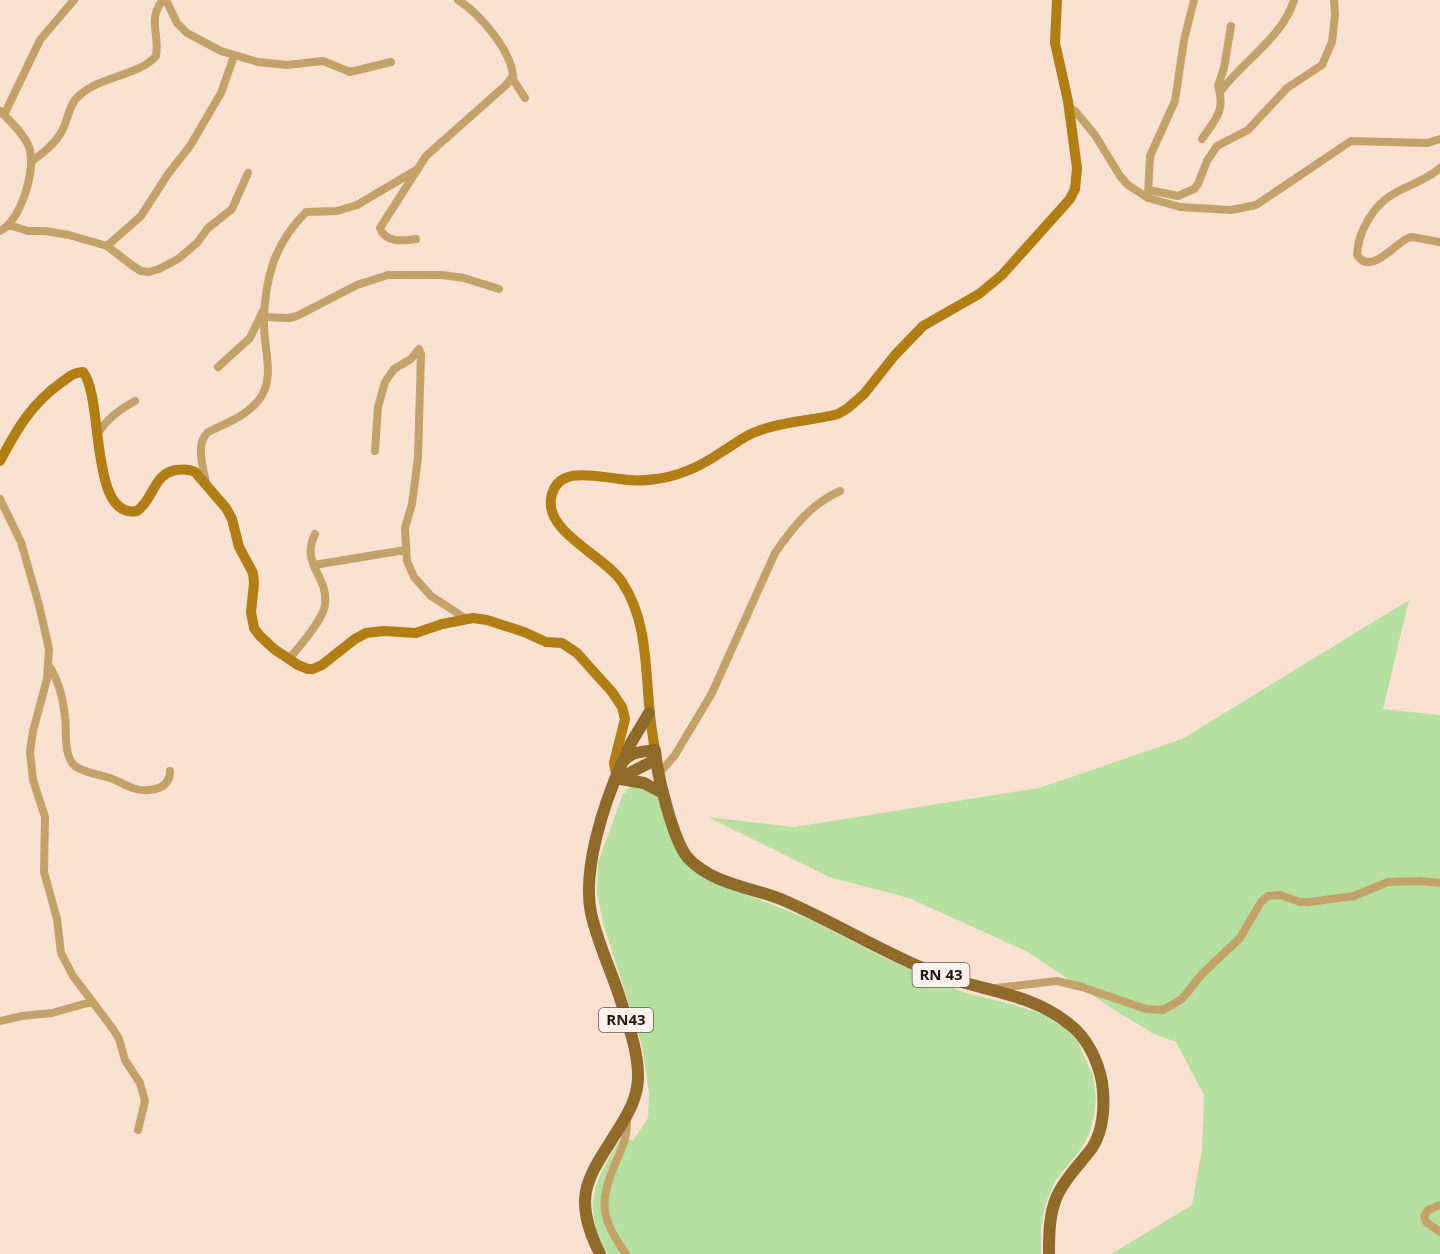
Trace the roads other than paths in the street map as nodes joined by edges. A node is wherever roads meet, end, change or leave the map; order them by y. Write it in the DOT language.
graph roads {
  1 [pos="74,0"];
  2 [pos="164,0"];
  3 [pos="458,0"];
  4 [pos="1057,0"];
  5 [pos="1194,0"];
  6 [pos="1294,0"];
  7 [pos="1334,0"];
  8 [pos="1231,26"];
  9 [pos="234,56"];
  10 [pos="391,62"];
  11 [pos="512,78"];
  12 [pos="1220,92"];
  13 [pos="525,98"];
  14 [pos="1069,107"];
  15 [pos="2,113"];
  16 [pos="1202,139"];
  17 [pos="1440,139"];
  18 [pos="32,161"];
  19 [pos="1440,168"];
  20 [pos="418,169"];
  21 [pos="248,173"];
  22 [pos="1148,194"];
  23 [pos="9,225"];
  24 [pos="0,231"];
  25 [pos="416,239"];
  26 [pos="1440,242"];
  27 [pos="107,246"];
  28 [pos="499,289"];
  29 [pos="266,303"];
  30 [pos="265,317"];
  31 [pos="218,367"];
  32 [pos="135,401"];
  33 [pos="98,433"];
  34 [pos="375,451"];
  35 [pos="0,461"];
  36 [pos="207,487"];
  37 [pos="840,491"];
  38 [pos="0,499"];
  39 [pos="315,534"];
  40 [pos="405,550"];
  41 [pos="314,565"];
  42 [pos="465,618"];
  43 [pos="289,659"];
  44 [pos="48,664"];
  45 [pos="650,713"];
  46 [pos="655,755"];
  47 [pos="622,763"];
  48 [pos="170,771"];
  49 [pos="658,775"];
  50 [pos="619,779"];
  51 [pos="663,793"];
  52 [pos="1440,883"];
  53 [pos="991,989"];
  54 [pos="91,1002"];
  55 [pos="0,1021"];
  56 [pos="627,1116"];
  57 [pos="138,1130"];
  58 [pos="1440,1206"];
  59 [pos="1440,1232"];
  60 [pos="600,1254"];
  61 [pos="626,1254"];
  62 [pos="1049,1254"];
  1 -- 15 [label="street"];
  2 -- 9 [label="street"];
  2 -- 18 [label="street"];
  3 -- 11 [label="street"];
  4 -- 14 [label="main road"];
  5 -- 22 [label="street"];
  6 -- 12 [label="street"];
  7 -- 22 [label="street"];
  8 -- 12 [label="street"];
  9 -- 10 [label="street"];
  9 -- 27 [label="street"];
  11 -- 13 [label="street"];
  11 -- 20 [label="street"];
  12 -- 16 [label="street"];
  14 -- 22 [label="street"];
  14 -- 45 [label="main road"];
  15 -- 18 [label="street"];
  17 -- 22 [label="street"];
  18 -- 23 [label="street"];
  19 -- 26 [label="street"];
  20 -- 25 [label="street"];
  20 -- 29 [label="street"];
  21 -- 27 [label="street"];
  23 -- 24 [label="street"];
  23 -- 27 [label="street"];
  28 -- 30 [label="street"];
  29 -- 30 [label="street"];
  29 -- 31 [label="street"];
  30 -- 36 [label="street"];
  32 -- 33 [label="street"];
  33 -- 35 [label="main road"];
  33 -- 36 [label="main road"];
  34 -- 40 [label="street"];
  36 -- 43 [label="main road"];
  37 -- 49 [label="street"];
  38 -- 44 [label="street"];
  39 -- 41 [label="street"];
  40 -- 41 [label="street"];
  40 -- 42 [label="street"];
  41 -- 43 [label="street"];
  42 -- 43 [label="main road"];
  42 -- 50 [label="main road"];
  44 -- 48 [label="street"];
  44 -- 54 [label="street"];
  45 -- 46 [label="main road"];
  45 -- 47 [label="main road"];
  46 -- 47 [label="main road"];
  46 -- 49 [label="main road, RN 43"];
  46 -- 50 [label="main road"];
  47 -- 50 [label="main road"];
  49 -- 51 [label="main road, RN 43"];
  50 -- 51 [label="main road"];
  50 -- 56 [label="main road, RN43"];
  51 -- 53 [label="main road, RN 43"];
  52 -- 53 [label="street"];
  53 -- 62 [label="main road, RN 43"];
  54 -- 55 [label="street"];
  54 -- 57 [label="street"];
  56 -- 60 [label="main road, RN43"];
  56 -- 61 [label="street"];
  58 -- 59 [label="street"];
}
